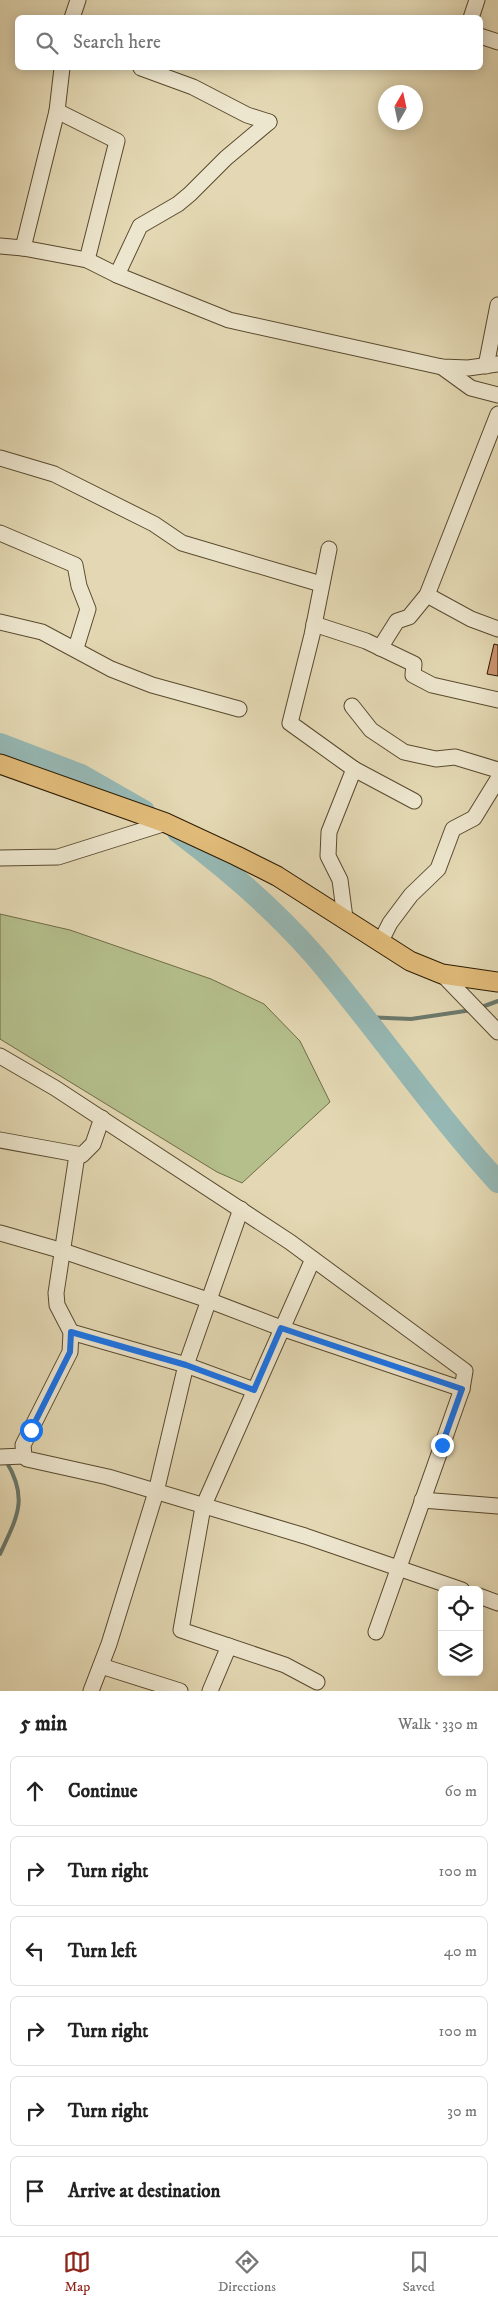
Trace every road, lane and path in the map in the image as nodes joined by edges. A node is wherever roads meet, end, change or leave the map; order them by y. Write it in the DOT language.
graph roads {
  1 [pos="78,0"];
  2 [pos="477,0"];
  3 [pos="73,15"];
  4 [pos="472,15"];
  5 [pos="483,37"];
  6 [pos="498,42"];
  7 [pos="62,70"];
  8 [pos="147,70"];
  9 [pos="57,111"];
  10 [pos="0,246"];
  11 [pos="23,248"];
  12 [pos="87,260"];
  13 [pos="117,275"];
  14 [pos="498,305"];
  15 [pos="492,365"];
  16 [pos="442,368"];
  17 [pos="498,396"];
  18 [pos="498,414"];
  19 [pos="0,458"];
  20 [pos="0,533"];
  21 [pos="329,549"];
  22 [pos="321,584"];
  23 [pos="427,595"];
  24 [pos="0,622"];
  25 [pos="314,624"];
  26 [pos="498,629"];
  27 [pos="76,648"];
  28 [pos="380,648"];
  29 [pos="498,700"];
  30 [pos="352,706"];
  31 [pos="239,709"];
  32 [pos="0,764"];
  33 [pos="354,769"];
  34 [pos="498,770"];
  35 [pos="498,780"];
  36 [pos="414,801"];
  37 [pos="166,823"];
  38 [pos="0,858"];
  39 [pos="345,918"];
  40 [pos="381,942"];
  41 [pos="442,974"];
  42 [pos="498,982"];
  43 [pos="498,1032"];
  44 [pos="0,1056"];
  45 [pos="102,1118"];
  46 [pos="0,1140"];
  47 [pos="77,1155"];
  48 [pos="240,1209"];
  49 [pos="0,1233"];
  50 [pos="63,1251"];
  51 [pos="313,1258"];
  52 [pos="208,1300"];
  53 [pos="281,1328"];
  54 [pos="71,1332"];
  55 [pos="186,1365"];
  56 [pos="462,1389"];
  57 [pos="254,1390"];
  58 [pos="24,1456"];
  59 [pos="0,1457"];
  60 [pos="156,1492"];
  61 [pos="422,1500"];
  62 [pos="498,1506"];
  63 [pos="203,1507"];
  64 [pos="400,1568"];
  65 [pos="451,1586"];
  66 [pos="483,1597"];
  67 [pos="498,1603"];
  68 [pos="376,1632"];
  69 [pos="229,1646"];
  70 [pos="101,1666"];
  71 [pos="317,1682"];
  72 [pos="91,1691"];
  73 [pos="180,1691"];
  74 [pos="210,1691"];
  1 -- 3 [label="street"];
  2 -- 4 [label="street"];
  5 -- 6 [label="street"];
  7 -- 9 [label="street"];
  8 -- 13 [label="street"];
  9 -- 11 [label="street"];
  9 -- 12 [label="street"];
  10 -- 11 [label="street"];
  11 -- 12 [label="street"];
  12 -- 13 [label="street"];
  13 -- 16 [label="street"];
  14 -- 15 [label="street"];
  15 -- 16 [label="street"];
  16 -- 17 [label="street"];
  18 -- 23 [label="street"];
  19 -- 22 [label="street"];
  20 -- 27 [label="street"];
  21 -- 22 [label="street"];
  22 -- 25 [label="street"];
  23 -- 26 [label="street"];
  23 -- 28 [label="street"];
  24 -- 27 [label="street"];
  25 -- 28 [label="street"];
  25 -- 33 [label="street"];
  27 -- 31 [label="street"];
  28 -- 29 [label="street"];
  30 -- 34 [label="street"];
  32 -- 37 [label="main road"];
  33 -- 36 [label="street"];
  33 -- 39 [label="street"];
  35 -- 40 [label="street"];
  37 -- 38 [label="street"];
  37 -- 39 [label="main road"];
  39 -- 40 [label="main road"];
  40 -- 41 [label="main road"];
  41 -- 42 [label="main road"];
  41 -- 43 [label="street"];
  44 -- 45 [label="street"];
  45 -- 47 [label="street"];
  45 -- 48 [label="street"];
  46 -- 47 [label="street"];
  47 -- 50 [label="street"];
  48 -- 51 [label="street"];
  48 -- 52 [label="street"];
  49 -- 50 [label="street"];
  50 -- 52 [label="street"];
  50 -- 54 [label="street"];
  51 -- 53 [label="street"];
  51 -- 56 [label="street"];
  52 -- 53 [label="street"];
  52 -- 55 [label="street"];
  53 -- 56 [label="street"];
  53 -- 57 [label="street"];
  54 -- 55 [label="street"];
  54 -- 58 [label="street"];
  55 -- 57 [label="street"];
  55 -- 60 [label="street"];
  56 -- 61 [label="street"];
  57 -- 63 [label="street"];
  58 -- 59 [label="street"];
  58 -- 60 [label="street"];
  60 -- 63 [label="street"];
  60 -- 70 [label="street"];
  61 -- 62 [label="street"];
  61 -- 64 [label="street"];
  63 -- 64 [label="street"];
  63 -- 69 [label="street"];
  64 -- 65 [label="street"];
  64 -- 68 [label="street"];
  66 -- 67 [label="street"];
  69 -- 71 [label="street"];
  69 -- 74 [label="street"];
  70 -- 72 [label="street"];
  70 -- 73 [label="street"];
}
